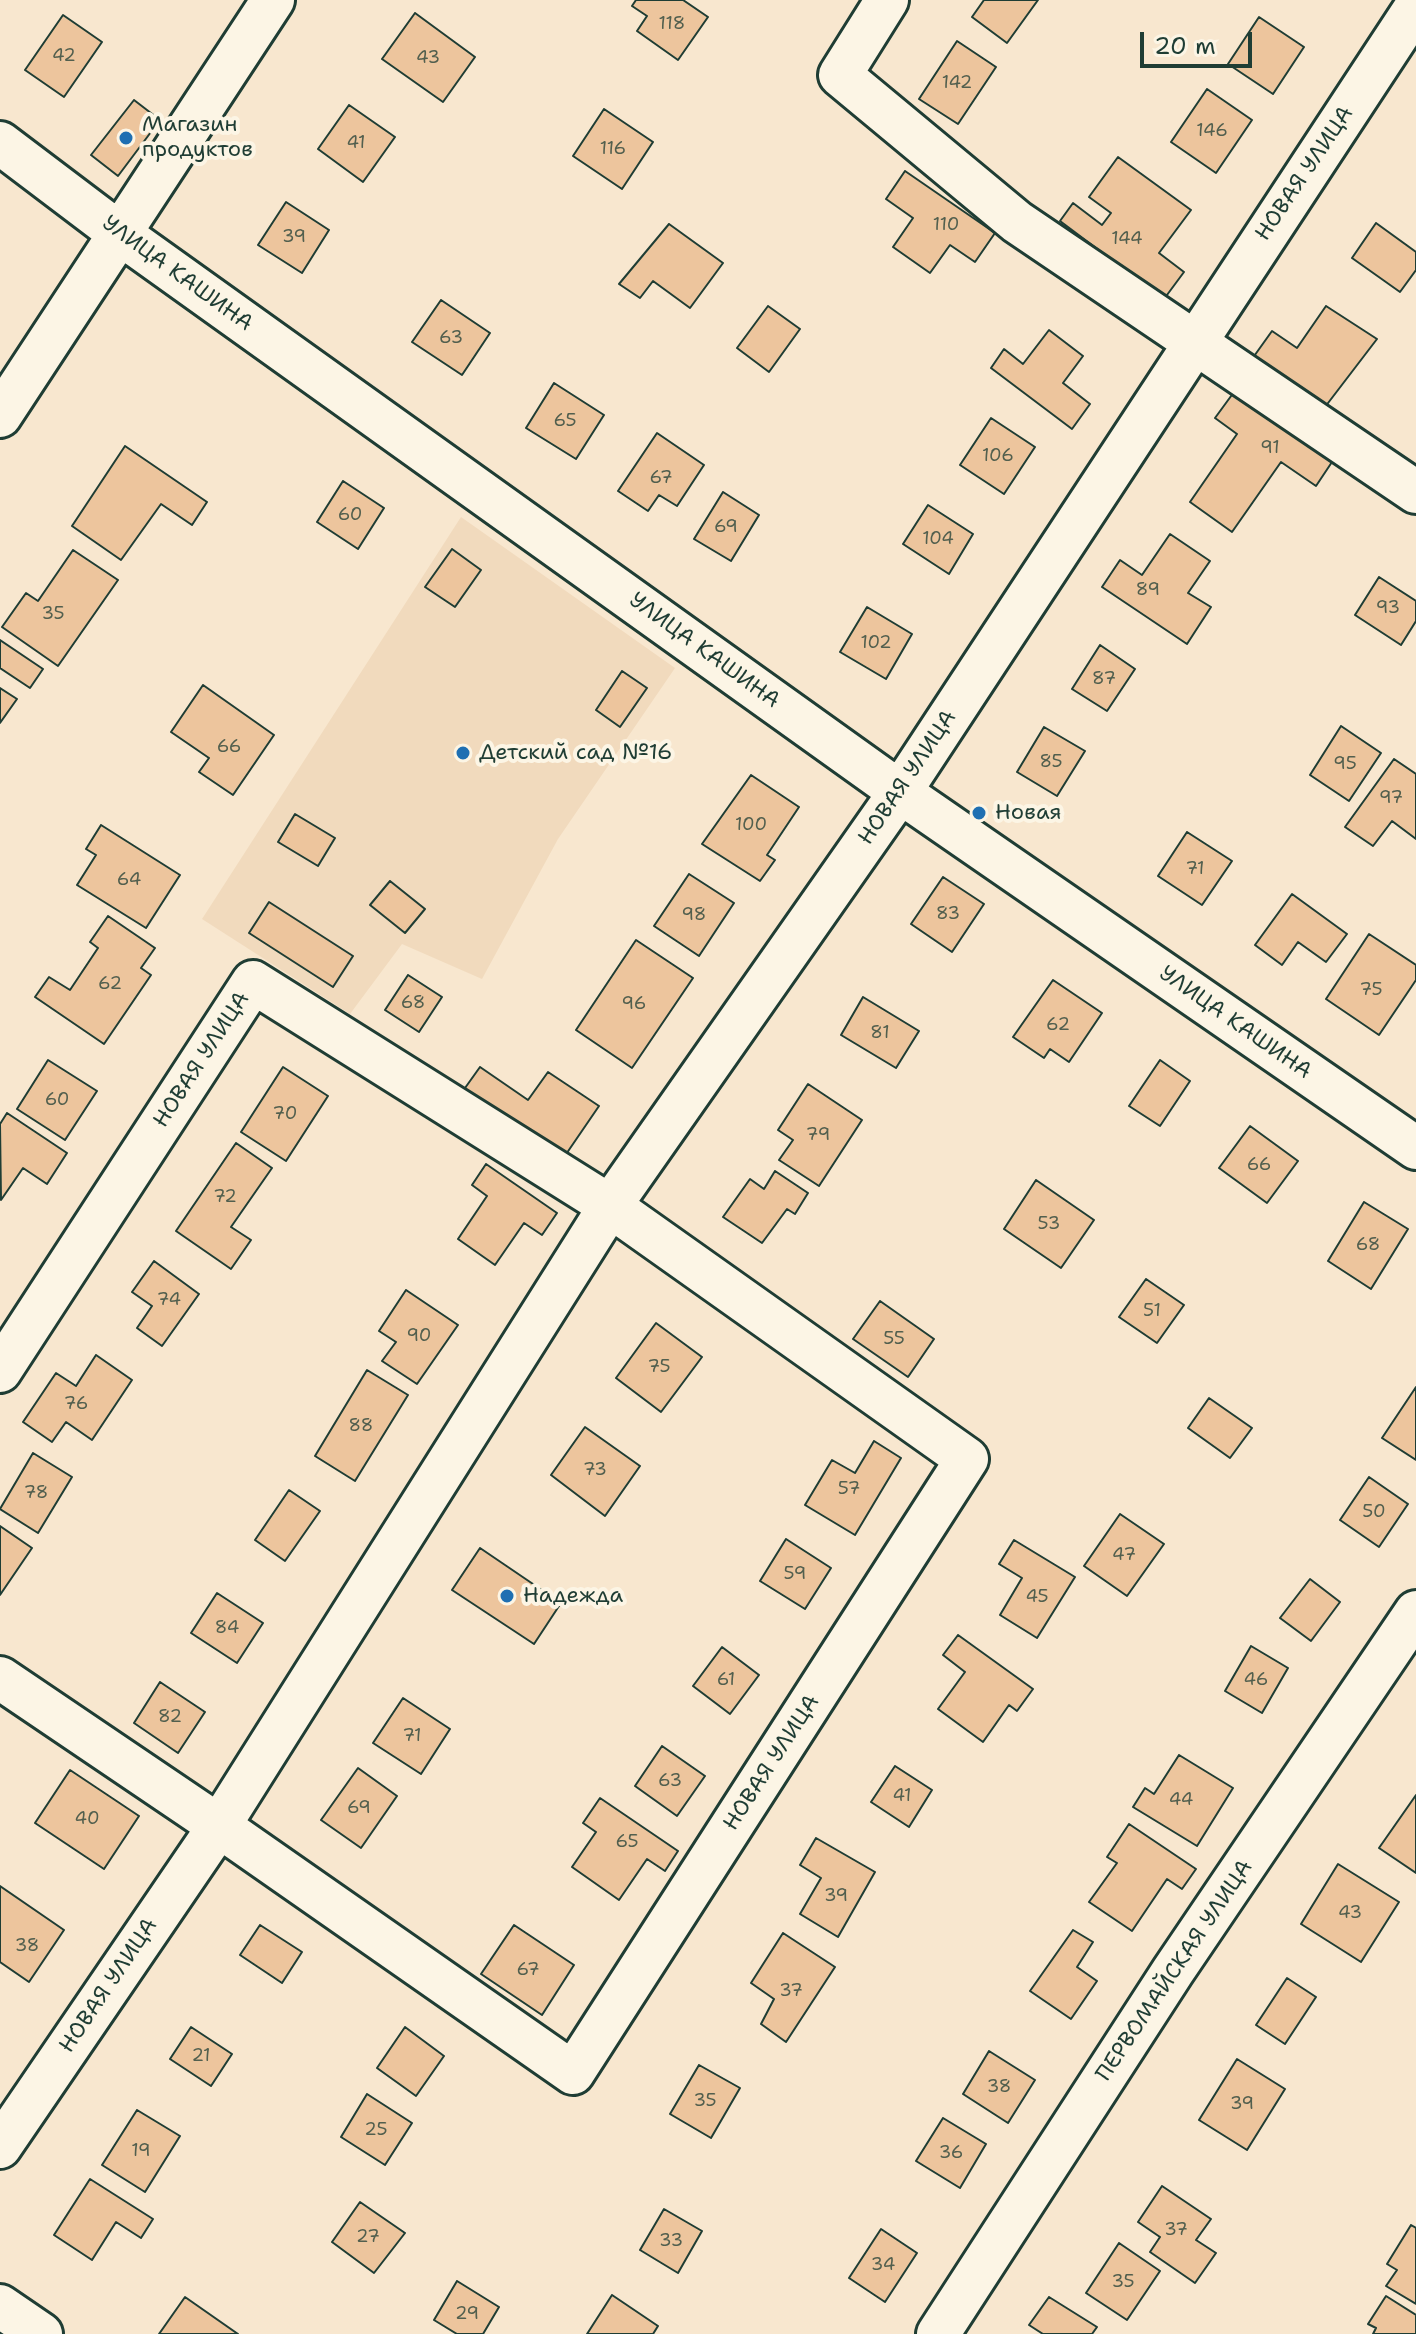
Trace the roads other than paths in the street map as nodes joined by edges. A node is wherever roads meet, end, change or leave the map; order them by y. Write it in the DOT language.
graph roads {
  1 [pos="273,0"];
  2 [pos="887,0"];
  3 [pos="1416,7"];
  4 [pos="0,143"];
  5 [pos="119,233"];
  6 [pos="1194,342"];
  7 [pos="0,416"];
  8 [pos="1416,492"];
  9 [pos="900,792"];
  10 [pos="1416,1148"];
  11 [pos="610,1206"];
  12 [pos="0,1371"];
  13 [pos="1416,1612"];
  14 [pos="0,1678"];
  15 [pos="219,1826"];
  16 [pos="0,2147"];
  17 [pos="0,2306"];
  18 [pos="41,2334"];
  19 [pos="938,2334"];
  1 -- 5 [label="street"];
  2 -- 6 [label="street"];
  3 -- 6 [label="street, НОВАЯ УЛИЦА"];
  4 -- 5 [label="street, УЛИЦА КАШИНА"];
  5 -- 7 [label="street"];
  5 -- 9 [label="street, УЛИЦА КАШИНА"];
  6 -- 8 [label="street"];
  6 -- 9 [label="street, НОВАЯ УЛИЦА"];
  9 -- 10 [label="street, УЛИЦА КАШИНА"];
  9 -- 11 [label="street, НОВАЯ УЛИЦА"];
  11 -- 12 [label="street, НОВАЯ УЛИЦА"];
  11 -- 15 [label="street, НОВАЯ УЛИЦА"];
  11 -- 15 [label="street, НОВАЯ УЛИЦА"];
  13 -- 19 [label="street, ПЕРВОМАЙСКАЯ УЛИЦА"];
  14 -- 15 [label="street, НОВАЯ УЛИЦА"];
  15 -- 16 [label="street, НОВАЯ УЛИЦА"];
  17 -- 18 [label="street"];
}
